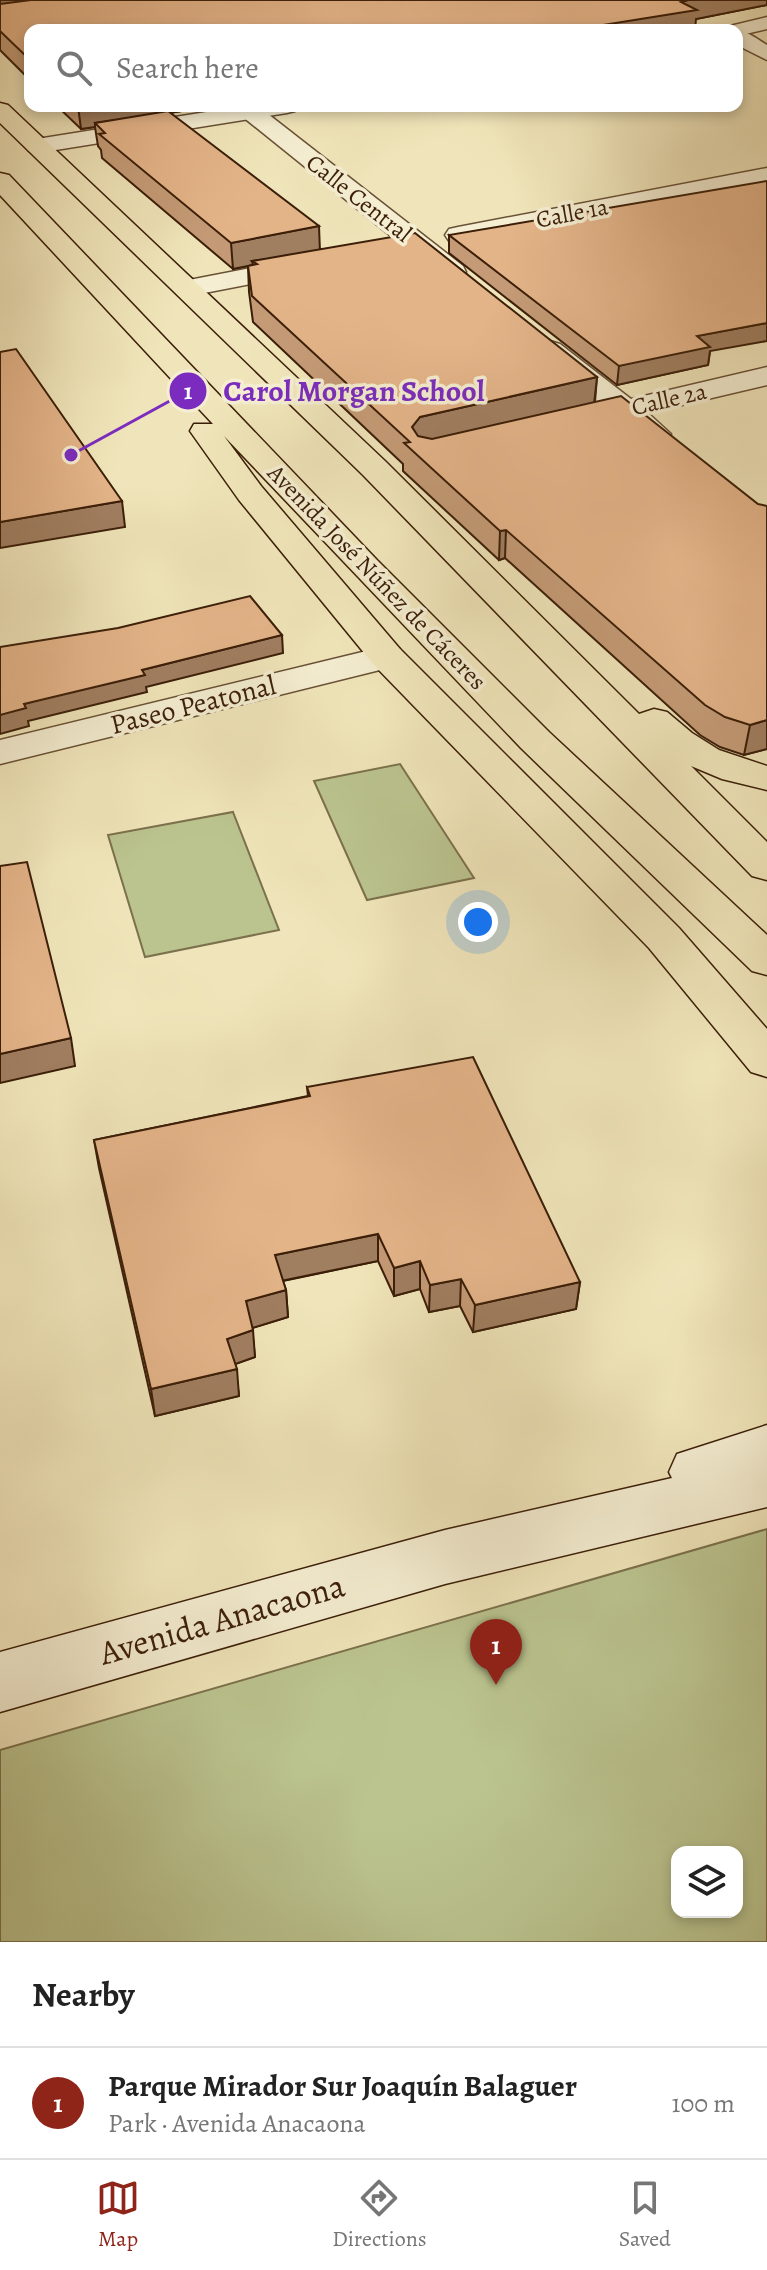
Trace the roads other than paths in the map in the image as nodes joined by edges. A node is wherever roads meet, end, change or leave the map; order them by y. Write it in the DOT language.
graph roads {
  1 [pos="767,23"];
  2 [pos="743,29"];
  3 [pos="743,40"];
  4 [pos="767,54"];
  5 [pos="0,110"];
  6 [pos="251,112"];
  7 [pos="37,146"];
  8 [pos="767,175"];
  9 [pos="47,194"];
  10 [pos="417,243"];
  11 [pos="386,249"];
  12 [pos="326,261"];
  13 [pos="189,288"];
  14 [pos="478,292"];
  15 [pos="527,331"];
  16 [pos="179,332"];
  17 [pos="767,376"];
  18 [pos="625,410"];
  19 [pos="581,420"];
  20 [pos="673,448"];
  21 [pos="486,583"];
  22 [pos="387,657"];
  23 [pos="0,752"];
  24 [pos="767,778"];
  25 [pos="767,866"];
  26 [pos="767,960"];
  27 [pos="767,1060"];
  28 [pos="767,1449"];
  29 [pos="767,1482"];
  30 [pos="445,1557"];
  31 [pos="0,1682"];
  1 -- 2 [label="street"];
  3 -- 4 [label="street"];
  5 -- 7 [label="main road, Avenida José Núñez de Cáceres"];
  6 -- 7 [label="street"];
  6 -- 10 [label="street, Calle Central"];
  7 -- 9 [label="main road, Avenida José Núñez de Cáceres"];
  8 -- 10 [label="street, Calle 1a"];
  9 -- 13 [label="main road, Avenida José Núñez de Cáceres"];
  9 -- 16 [label="main road, Avenida José Núñez de Cáceres"];
  10 -- 11 [label="street, Calle 1a"];
  10 -- 14 [label="street, Calle Central"];
  12 -- 13 [label="street"];
  13 -- 16 [label="main road, Avenida José Núñez de Cáceres"];
  15 -- 18 [label="street"];
  16 -- 21 [label="main road, Avenida José Núñez de Cáceres"];
  16 -- 22 [label="main road"];
  16 -- 26 [label="main road, Avenida José Núñez de Cáceres"];
  17 -- 18 [label="street, Calle 2a"];
  18 -- 19 [label="street, Calle 2a"];
  18 -- 20 [label="street"];
  21 -- 24 [label="main road"];
  21 -- 25 [label="main road, Avenida José Núñez de Cáceres"];
  22 -- 23 [label="street, Paseo Peatonal"];
  22 -- 27 [label="main road"];
  28 -- 30 [label="street, Avenida Anacaona"];
  29 -- 30 [label="street, Avenida Anacaona"];
  30 -- 31 [label="street, Avenida Anacaona"];
}
